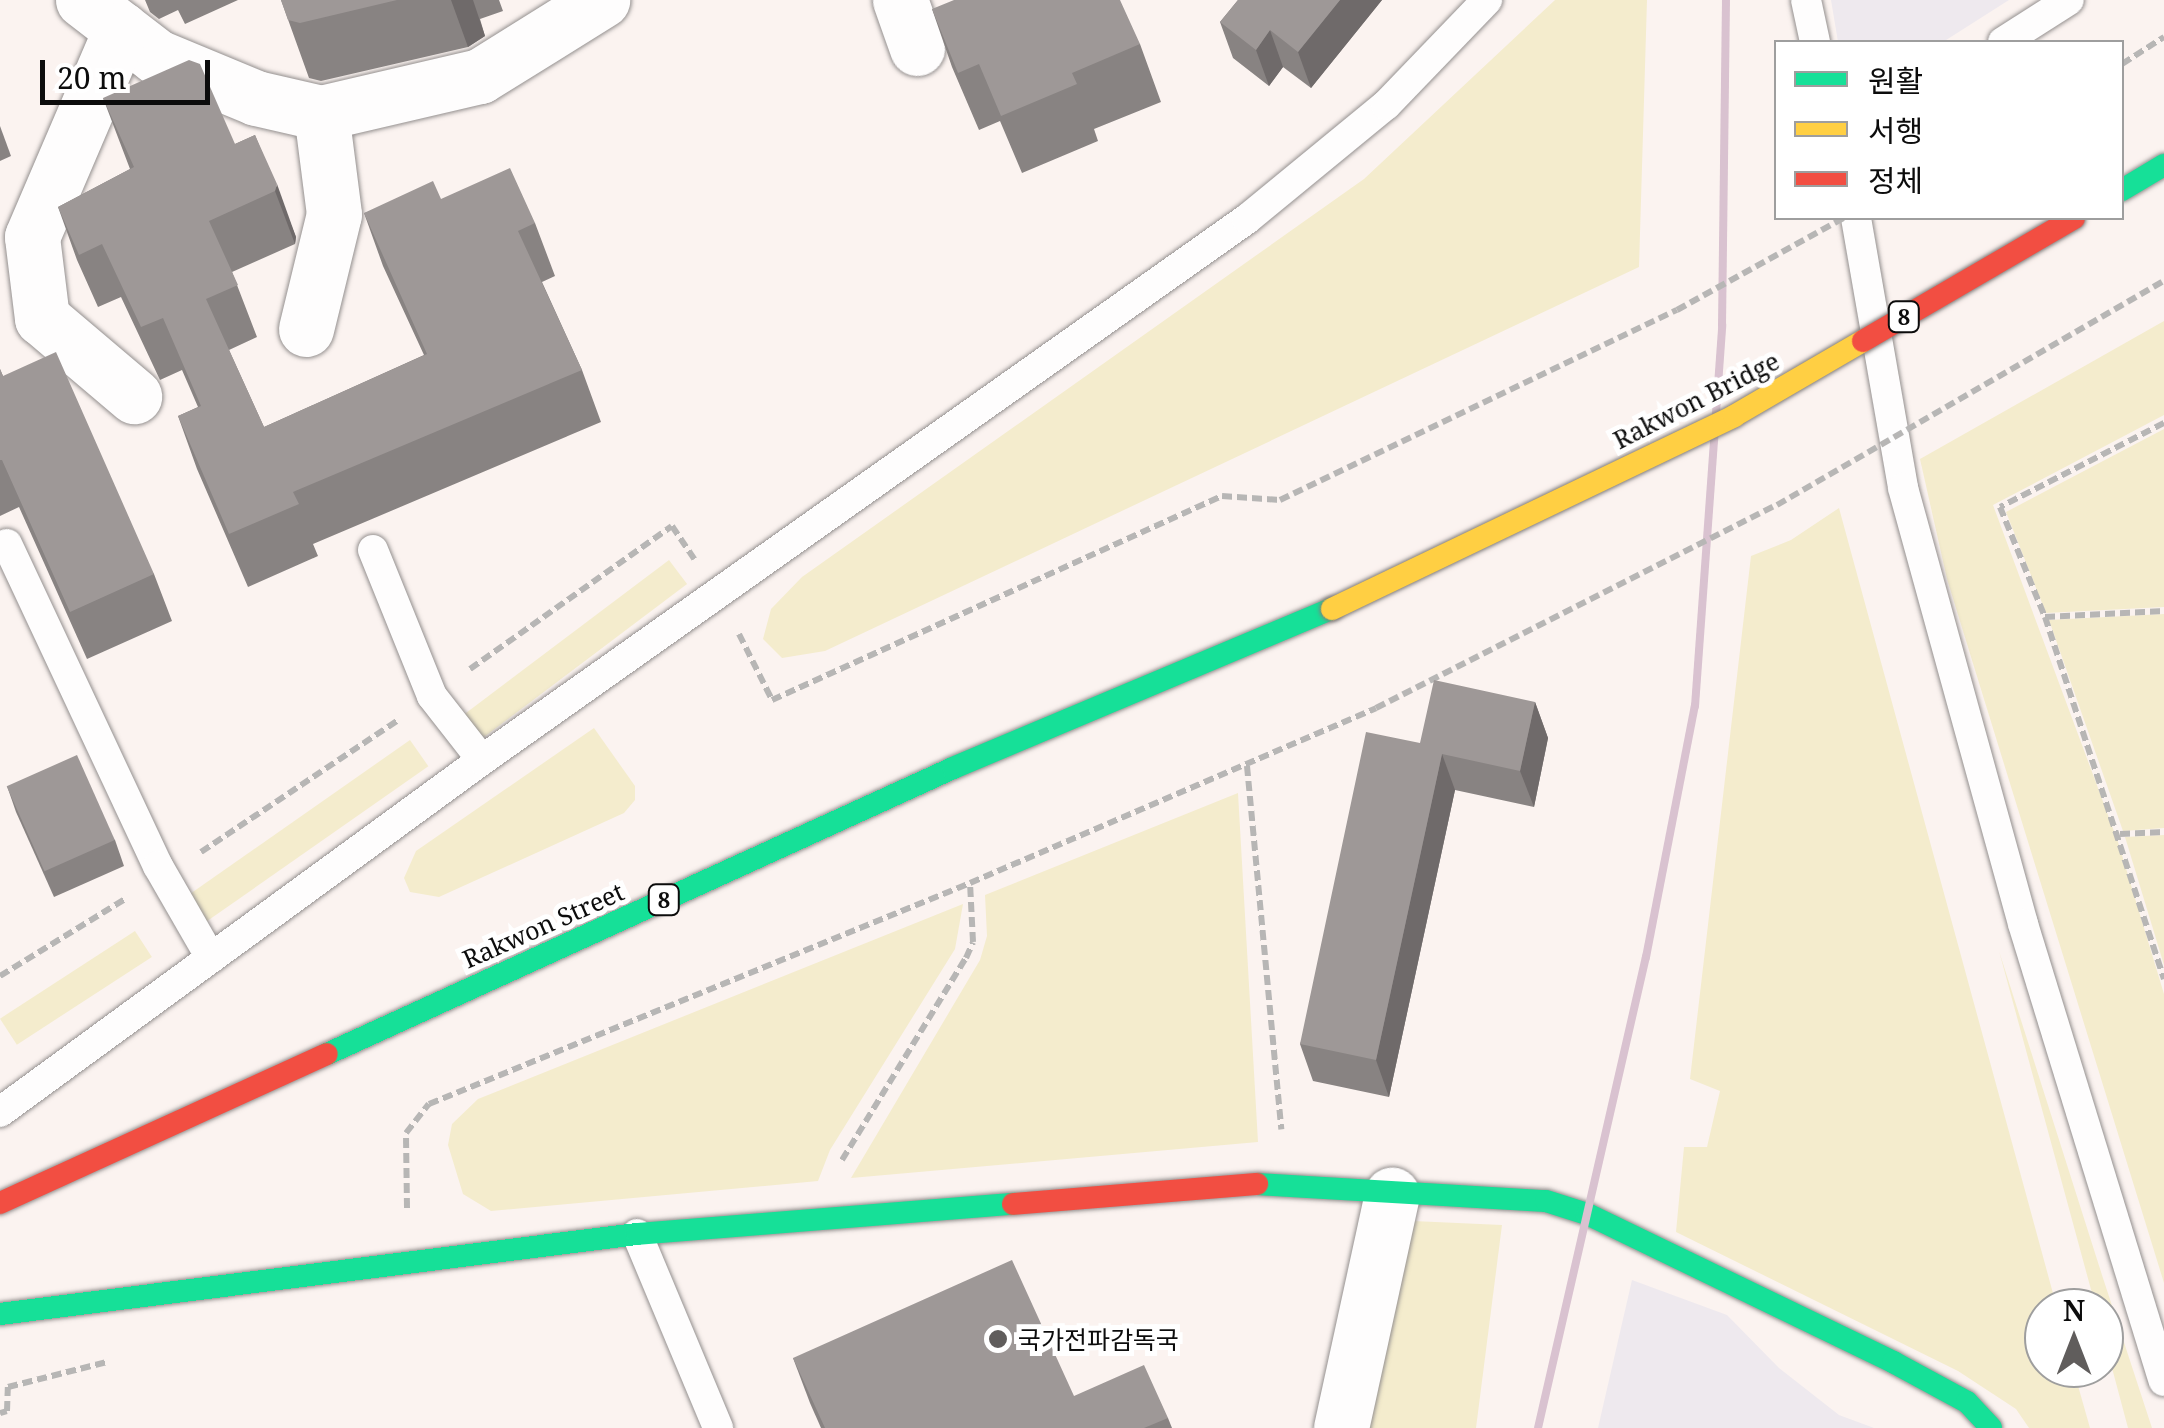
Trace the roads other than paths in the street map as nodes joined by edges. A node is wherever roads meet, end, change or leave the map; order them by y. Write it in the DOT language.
graph roads {
  1 [pos="602,0"];
  2 [pos="1487,0"];
  3 [pos="1806,0"];
  4 [pos="2069,0"];
  5 [pos="102,14"];
  6 [pos="1815,40"];
  7 [pos="2006,40"];
  8 [pos="321,113"];
  9 [pos="2164,165"];
  10 [pos="2124,189"];
  11 [pos="1856,220"];
  12 [pos="2071,220"];
  13 [pos="306,329"];
  14 [pos="134,396"];
  15 [pos="6,544"];
  16 [pos="373,550"];
  17 [pos="1332,609"];
  18 [pos="482,760"];
  19 [pos="211,958"];
  20 [pos="0,1112"];
  21 [pos="1392,1195"];
  22 [pos="0,1203"];
  23 [pos="637,1234"];
  24 [pos="0,1314"];
  25 [pos="2164,1381"];
  26 [pos="718,1428"];
  27 [pos="1341,1428"];
  28 [pos="1991,1428"];
  1 -- 8 [label="street"];
  2 -- 18 [label="lane"];
  3 -- 6 [label="lane"];
  4 -- 7 [label="lane"];
  5 -- 8 [label="street"];
  5 -- 14 [label="street"];
  8 -- 13 [label="street"];
  9 -- 10 [label="main road"];
  11 -- 25 [label="lane"];
  12 -- 17 [label="main road, Rakwon Bridge / 8, bridge"];
  15 -- 19 [label="lane"];
  16 -- 18 [label="lane"];
  17 -- 22 [label="main road, Rakwon Street / 8"];
  18 -- 19 [label="lane"];
  19 -- 20 [label="lane"];
  21 -- 23 [label="main road"];
  21 -- 27 [label="street"];
  21 -- 28 [label="main road"];
  23 -- 24 [label="main road"];
  23 -- 26 [label="lane"];
}
